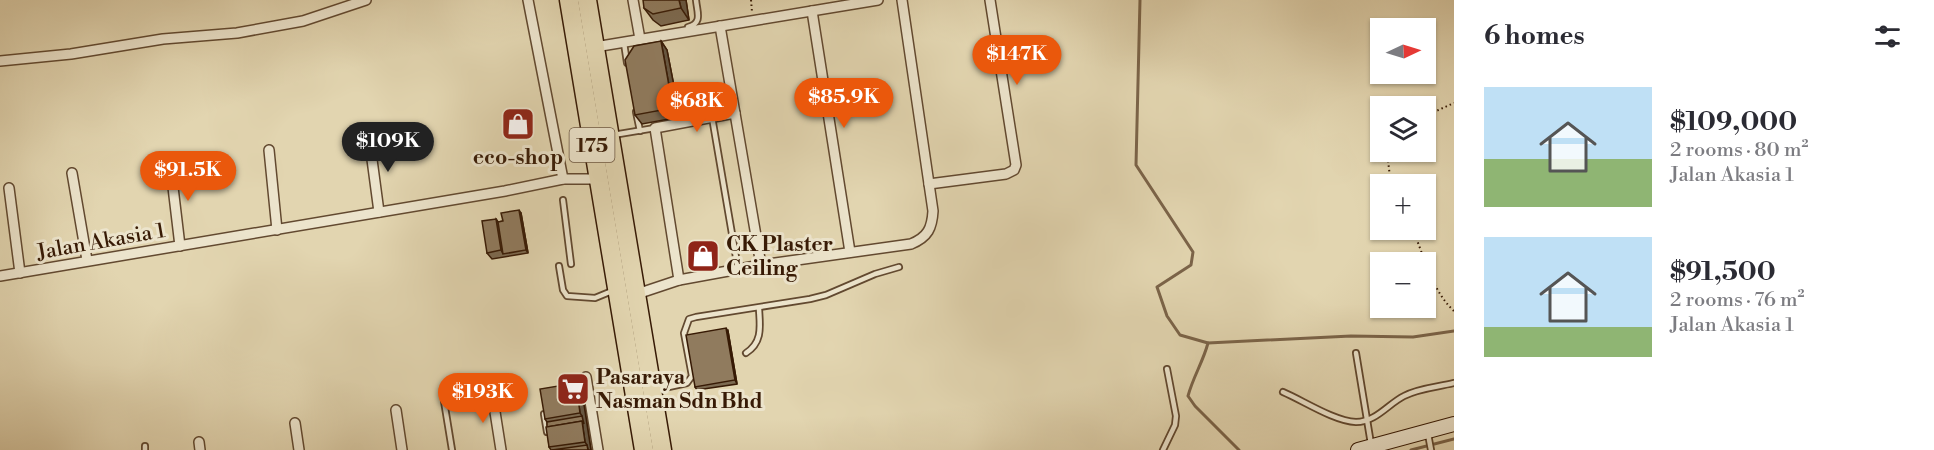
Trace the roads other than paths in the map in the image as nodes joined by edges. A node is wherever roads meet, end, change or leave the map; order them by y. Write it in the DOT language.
graph roads {
  1 [pos="366,0"];
  2 [pos="528,0"];
  3 [pos="569,0"];
  4 [pos="587,0"];
  5 [pos="633,0"];
  6 [pos="696,0"];
  7 [pos="878,0"];
  8 [pos="902,0"];
  9 [pos="990,0"];
  10 [pos="812,11"];
  11 [pos="720,26"];
  12 [pos="639,37"];
  13 [pos="624,43"];
  14 [pos="595,47"];
  15 [pos="0,61"];
  16 [pos="628,64"];
  17 [pos="636,108"];
  18 [pos="735,113"];
  19 [pos="712,117"];
  20 [pos="655,128"];
  21 [pos="640,130"];
  22 [pos="610,136"];
  23 [pos="369,137"];
  24 [pos="269,150"];
  25 [pos="170,162"];
  26 [pos="72,173"];
  27 [pos="563,179"];
  28 [pos="598,179"];
  29 [pos="929,184"];
  30 [pos="9,188"];
  31 [pos="563,200"];
  32 [pos="379,212"];
  33 [pos="277,230"];
  34 [pos="180,246"];
  35 [pos="850,252"];
  36 [pos="87,260"];
  37 [pos="571,264"];
  38 [pos="761,265"];
  39 [pos="559,266"];
  40 [pos="899,267"];
  41 [pos="738,269"];
  42 [pos="20,273"];
  43 [pos="0,276"];
  44 [pos="680,280"];
  45 [pos="617,289"];
  46 [pos="637,294"];
  47 [pos="759,309"];
  48 [pos="746,353"];
  49 [pos="1356,353"];
  50 [pos="1167,369"];
  51 [pos="586,377"];
  52 [pos="1454,383"];
  53 [pos="653,391"];
  54 [pos="1283,392"];
  55 [pos="492,393"];
  56 [pos="444,401"];
  57 [pos="543,406"];
  58 [pos="396,410"];
  59 [pos="1366,421"];
  60 [pos="295,423"];
  61 [pos="1454,424"];
  62 [pos="1427,431"];
  63 [pos="549,439"];
  64 [pos="1365,448"];
  65 [pos="299,450"];
  66 [pos="402,450"];
  67 [pos="452,450"];
  68 [pos="501,450"];
  69 [pos="598,450"];
  70 [pos="644,450"];
  71 [pos="663,450"];
  72 [pos="1163,450"];
  73 [pos="1431,450"];
  1 -- 15 [label="street"];
  2 -- 27 [label="street"];
  3 -- 28 [label="highway, 175"];
  4 -- 14 [label="highway, 175"];
  5 -- 12 [label="street"];
  6 -- 12 [label="lane"];
  7 -- 10 [label="street"];
  8 -- 29 [label="street"];
  9 -- 29 [label="street"];
  10 -- 11 [label="street"];
  10 -- 35 [label="street"];
  11 -- 12 [label="street"];
  11 -- 18 [label="street"];
  12 -- 13 [label="street"];
  13 -- 14 [label="street"];
  13 -- 16 [label="lane"];
  14 -- 22 [label="highway, 175"];
  17 -- 21 [label="lane"];
  18 -- 19 [label="street"];
  18 -- 38 [label="street"];
  19 -- 20 [label="street"];
  19 -- 41 [label="lane"];
  20 -- 21 [label="lane"];
  20 -- 44 [label="street"];
  21 -- 22 [label="lane"];
  22 -- 46 [label="highway, 175"];
  23 -- 32 [label="street"];
  24 -- 33 [label="street"];
  25 -- 34 [label="street"];
  26 -- 36 [label="street"];
  27 -- 28 [label="street, Jalan Akasia 1"];
  27 -- 32 [label="street, Jalan Akasia 1"];
  28 -- 45 [label="highway, 175"];
  29 -- 35 [label="street"];
  30 -- 42 [label="street"];
  31 -- 37 [label="lane"];
  32 -- 33 [label="street, Jalan Akasia 1"];
  33 -- 34 [label="street, Jalan Akasia 1"];
  34 -- 36 [label="street, Jalan Akasia 1"];
  35 -- 38 [label="street"];
  36 -- 42 [label="street, Jalan Akasia 1"];
  38 -- 41 [label="street"];
  39 -- 45 [label="lane"];
  40 -- 47 [label="lane"];
  41 -- 44 [label="street"];
  42 -- 43 [label="street, Jalan Akasia 1"];
  44 -- 46 [label="street"];
  45 -- 70 [label="highway, 175"];
  46 -- 53 [label="highway, 175"];
  47 -- 48 [label="lane"];
  47 -- 53 [label="lane"];
  49 -- 59 [label="lane"];
  50 -- 72 [label="lane"];
  51 -- 69 [label="street"];
  52 -- 59 [label="lane"];
  53 -- 71 [label="highway, 175"];
  54 -- 59 [label="lane"];
  55 -- 68 [label="street"];
  56 -- 67 [label="lane"];
  57 -- 63 [label="lane"];
  58 -- 66 [label="street"];
  59 -- 64 [label="lane"];
  60 -- 65 [label="street"];
  61 -- 62 [label="main road"];
  62 -- 64 [label="main road"];
  62 -- 73 [label="lane"];
}
